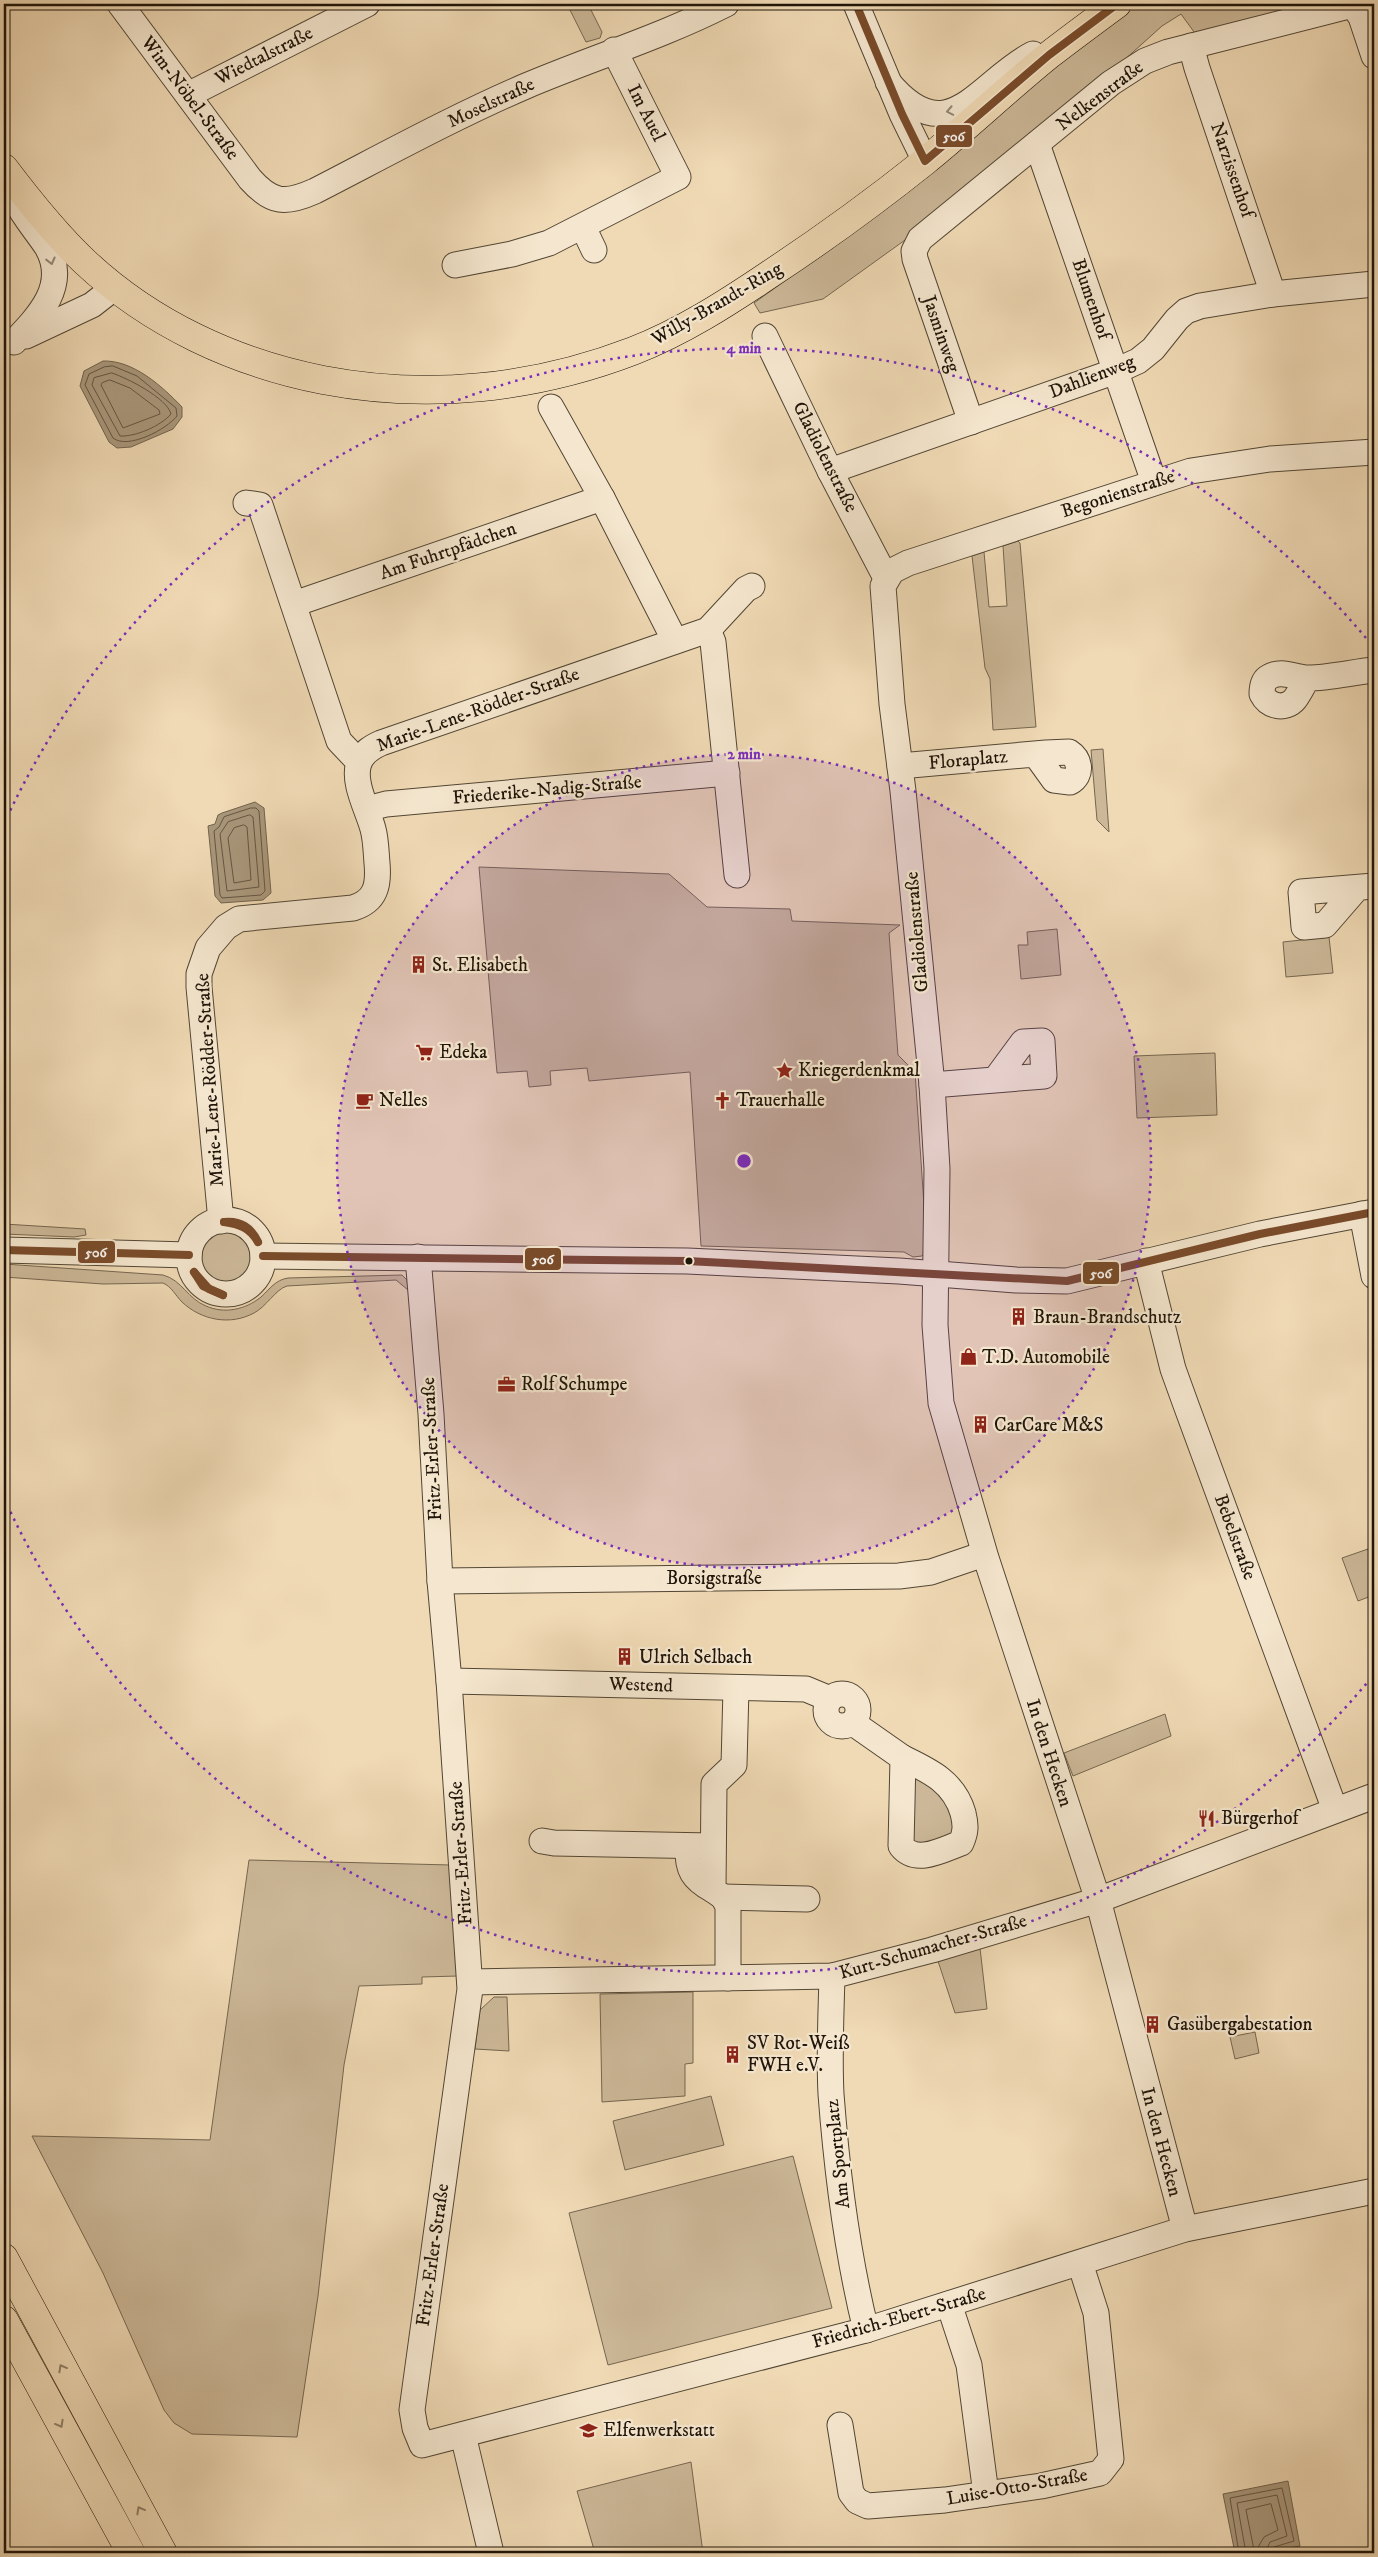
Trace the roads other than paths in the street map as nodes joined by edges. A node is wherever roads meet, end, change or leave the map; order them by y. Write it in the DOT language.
graph roads {
  1 [pos="120,4"];
  2 [pos="367,4"];
  3 [pos="726,4"];
  4 [pos="856,4"];
  5 [pos="1117,4"];
  6 [pos="1192,46"];
  7 [pos="614,50"];
  8 [pos="1049,55"];
  9 [pos="1374,56"];
  10 [pos="888,82"];
  11 [pos="188,95"];
  12 [pos="1037,144"];
  13 [pos="925,161"];
  14 [pos="4,168"];
  15 [pos="4,173"];
  16 [pos="261,191"];
  17 [pos="583,227"];
  18 [pos="916,246"];
  19 [pos="594,250"];
  20 [pos="455,265"];
  21 [pos="1374,284"];
  22 [pos="115,288"];
  23 [pos="1273,294"];
  24 [pos="765,336"];
  25 [pos="9,344"];
  26 [pos="1116,371"];
  27 [pos="551,406"];
  28 [pos="971,422"];
  29 [pos="1374,452"];
  30 [pos="830,472"];
  31 [pos="1154,482"];
  32 [pos="602,498"];
  33 [pos="246,503"];
  34 [pos="884,584"];
  35 [pos="752,586"];
  36 [pos="294,604"];
  37 [pos="708,630"];
  38 [pos="675,641"];
  39 [pos="1374,670"];
  40 [pos="1308,678"];
  41 [pos="1036,755"];
  42 [pos="359,762"];
  43 [pos="900,766"];
  44 [pos="727,773"];
  45 [pos="367,809"];
  46 [pos="737,875"];
  47 [pos="994,1080"];
  48 [pos="932,1085"];
  49 [pos="1368,1213"];
  50 [pos="221,1220"];
  51 [pos="4,1250"];
  52 [pos="189,1255"];
  53 [pos="263,1256"];
  54 [pos="418,1257"];
  55 [pos="1146,1261"];
  56 [pos="937,1274"];
  57 [pos="1374,1276"];
  58 [pos="984,1554"];
  59 [pos="440,1581"];
  60 [pos="449,1681"];
  61 [pos="736,1688"];
  62 [pos="903,1758"];
  63 [pos="1374,1796"];
  64 [pos="1335,1810"];
  65 [pos="542,1841"];
  66 [pos="700,1846"];
  67 [pos="718,1893"];
  68 [pos="807,1899"];
  69 [pos="1098,1900"];
  70 [pos="832,1976"];
  71 [pos="728,1978"];
  72 [pos="470,1982"];
  73 [pos="1374,2191"];
  74 [pos="1186,2229"];
  75 [pos="4,2258"];
  76 [pos="1080,2264"];
  77 [pos="948,2304"];
  78 [pos="4,2320"];
  79 [pos="866,2330"];
  80 [pos="840,2424"];
  81 [pos="463,2435"];
  82 [pos="422,2445"];
  83 [pos="986,2494"];
  84 [pos="131,2553"];
  85 [pos="163,2553"];
  86 [pos="491,2553"];
  1 -- 11 [label="street, Wim-Nöbel-Straße"];
  2 -- 11 [label="street, Wiedtalstraße"];
  3 -- 7 [label="street, Moselstraße"];
  4 -- 10 [label="street"];
  5 -- 8 [label="main road, Willy-Brandt-Ring"];
  6 -- 9 [label="street, Nelkenstraße"];
  6 -- 12 [label="street, Nelkenstraße"];
  6 -- 23 [label="street, Narzissenhof"];
  7 -- 16 [label="street, Moselstraße"];
  7 -- 17 [label="street, Im Auel"];
  8 -- 10 [label="street, Willy-Brandt-Ring, one-way"];
  8 -- 13 [label="main road, Willy-Brandt-Ring"];
  10 -- 13 [label="street"];
  11 -- 16 [label="street, Wim-Nöbel-Straße"];
  12 -- 18 [label="street, Nelkenstraße"];
  12 -- 26 [label="street, Blumenhof"];
  13 -- 22 [label="main road, Willy-Brandt-Ring"];
  14 -- 22 [label="main road, Willy-Brandt-Ring"];
  15 -- 25 [label="street, one-way"];
  17 -- 19 [label="street"];
  17 -- 20 [label="street"];
  18 -- 28 [label="street, Jasminweg"];
  21 -- 23 [label="street, Dahlienweg"];
  22 -- 25 [label="street"];
  23 -- 26 [label="street, Dahlienweg"];
  24 -- 30 [label="street, Gladiolenstraße"];
  26 -- 28 [label="street, Dahlienweg"];
  26 -- 31 [label="street, Blumenhof"];
  27 -- 32 [label="street"];
  28 -- 30 [label="street, Dahlienweg"];
  29 -- 31 [label="street, Begonienstraße"];
  30 -- 34 [label="street, Gladiolenstraße"];
  31 -- 34 [label="street, Begonienstraße"];
  32 -- 36 [label="street, Am Fuhrtpfädchen"];
  32 -- 38 [label="street"];
  33 -- 36 [label="street"];
  34 -- 43 [label="street, Gladiolenstraße"];
  35 -- 37 [label="street, Marie-Lene-Rödder-Straße"];
  36 -- 42 [label="street"];
  37 -- 38 [label="street, Marie-Lene-Rödder-Straße"];
  37 -- 44 [label="street"];
  38 -- 42 [label="street, Marie-Lene-Rödder-Straße"];
  39 -- 40 [label="street"];
  41 -- 43 [label="street, Floraplatz"];
  42 -- 45 [label="street, Marie-Lene-Rödder-Straße"];
  43 -- 48 [label="street, Gladiolenstraße"];
  44 -- 45 [label="street, Friederike-Nadig-Straße"];
  44 -- 46 [label="street"];
  45 -- 50 [label="street, Marie-Lene-Rödder-Straße"];
  47 -- 48 [label="street"];
  48 -- 56 [label="street, Gladiolenstraße"];
  49 -- 55 [label="street"];
  49 -- 57 [label="street"];
  50 -- 52 [label="street"];
  50 -- 53 [label="street"];
  51 -- 52 [label="street"];
  52 -- 53 [label="street"];
  53 -- 54 [label="street"];
  54 -- 56 [label="street"];
  54 -- 59 [label="street, Fritz-Erler-Straße"];
  55 -- 56 [label="street"];
  55 -- 64 [label="street, Bebelstraße"];
  56 -- 58 [label="street, In den Hecken"];
  58 -- 59 [label="street, Borsigstraße"];
  58 -- 69 [label="street, In den Hecken"];
  59 -- 60 [label="street, Fritz-Erler-Straße"];
  60 -- 61 [label="street, Westend"];
  60 -- 72 [label="street, Fritz-Erler-Straße"];
  61 -- 62 [label="street, Westend"];
  61 -- 66 [label="street"];
  63 -- 64 [label="street, Kurt-Schumacher-Straße"];
  64 -- 69 [label="street, Kurt-Schumacher-Straße"];
  65 -- 66 [label="street"];
  66 -- 67 [label="street"];
  67 -- 68 [label="street"];
  67 -- 71 [label="street"];
  69 -- 70 [label="street, Kurt-Schumacher-Straße"];
  69 -- 74 [label="street, In den Hecken"];
  70 -- 71 [label="street, Kurt-Schumacher-Straße"];
  70 -- 79 [label="street, Am Sportplatz"];
  71 -- 72 [label="street, Kurt-Schumacher-Straße"];
  72 -- 82 [label="street, Fritz-Erler-Straße"];
  73 -- 74 [label="street, Friedrich-Ebert-Straße"];
  74 -- 76 [label="street, Friedrich-Ebert-Straße"];
  85 -- 75 [label="main road, one-way"];
  76 -- 77 [label="street, Friedrich-Ebert-Straße"];
  76 -- 83 [label="street, Luise-Otto-Straße"];
  77 -- 79 [label="street, Friedrich-Ebert-Straße"];
  77 -- 83 [label="street"];
  78 -- 84 [label="main road, one-way"];
  79 -- 81 [label="street, Friedrich-Ebert-Straße"];
  80 -- 83 [label="street, Luise-Otto-Straße"];
  81 -- 82 [label="street, Friedrich-Ebert-Straße"];
  81 -- 86 [label="street"];
}
